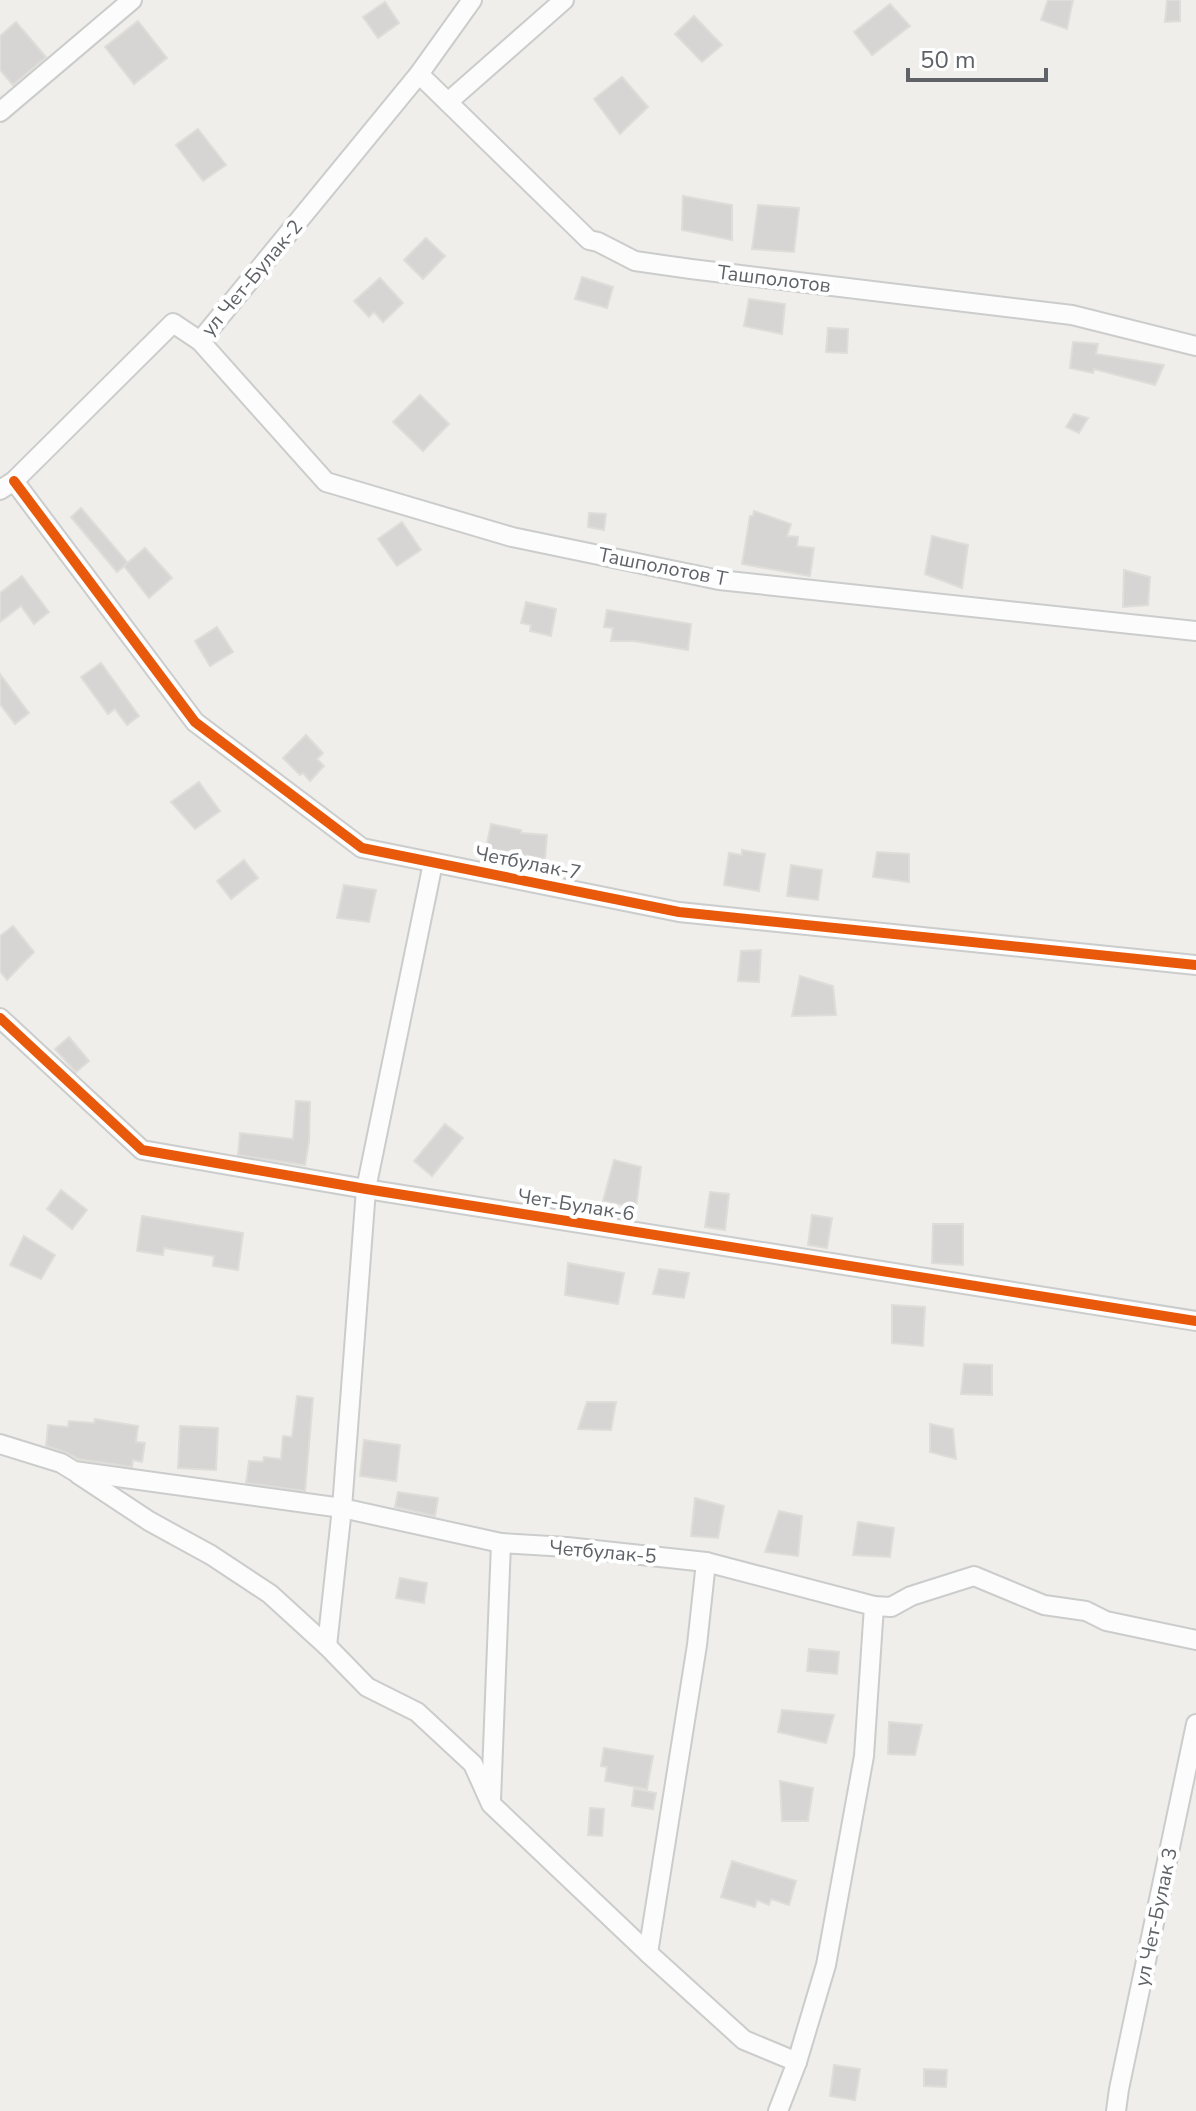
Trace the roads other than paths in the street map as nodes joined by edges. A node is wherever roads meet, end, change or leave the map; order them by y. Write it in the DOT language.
graph roads {
  1 [pos="132,0"];
  2 [pos="472,0"];
  3 [pos="564,0"];
  4 [pos="419,74"];
  5 [pos="448,102"];
  6 [pos="0,112"];
  7 [pos="200,341"];
  8 [pos="1196,346"];
  9 [pos="7,485"];
  10 [pos="1196,631"];
  11 [pos="433,863"];
  12 [pos="1196,965"];
  13 [pos="0,1018"];
  14 [pos="366,1189"];
  15 [pos="1196,1321"];
  16 [pos="0,1444"];
  17 [pos="74,1471"];
  18 [pos="342,1508"];
  19 [pos="501,1543"];
  20 [pos="706,1562"];
  21 [pos="874,1606"];
  22 [pos="1196,1640"];
  23 [pos="327,1646"];
  24 [pos="1196,1724"];
  25 [pos="491,1804"];
  26 [pos="648,1953"];
  27 [pos="797,2062"];
  28 [pos="778,2111"];
  29 [pos="1116,2111"];
  1 -- 6 [label="street"];
  2 -- 4 [label="street, ул Чет-Булак-2"];
  3 -- 5 [label="street"];
  4 -- 5 [label="street, Ташполотов"];
  4 -- 7 [label="street, ул Чет-Булак-2"];
  5 -- 8 [label="street, Ташполотов"];
  7 -- 9 [label="street, ул Чет-Булак-2"];
  7 -- 10 [label="street, Ташполотов Т"];
  9 -- 11 [label="street, Четбулак-7"];
  11 -- 12 [label="street, Четбулак-7"];
  11 -- 14 [label="street"];
  13 -- 14 [label="street, Чет-Булак-6"];
  14 -- 15 [label="street, Чет-Булак-6"];
  14 -- 18 [label="street"];
  16 -- 17 [label="street, Четбулак-5"];
  17 -- 18 [label="street, Четбулак-5"];
  17 -- 23 [label="street"];
  18 -- 19 [label="street, Четбулак-5"];
  18 -- 23 [label="street"];
  19 -- 20 [label="street, Четбулак-5"];
  19 -- 25 [label="street"];
  20 -- 21 [label="street, Четбулак-5"];
  20 -- 26 [label="street"];
  21 -- 22 [label="street, Четбулак-5"];
  21 -- 27 [label="street"];
  23 -- 25 [label="street"];
  24 -- 29 [label="street, ул Чет-Булак 3"];
  25 -- 26 [label="street"];
  26 -- 27 [label="street"];
  27 -- 28 [label="street"];
}
